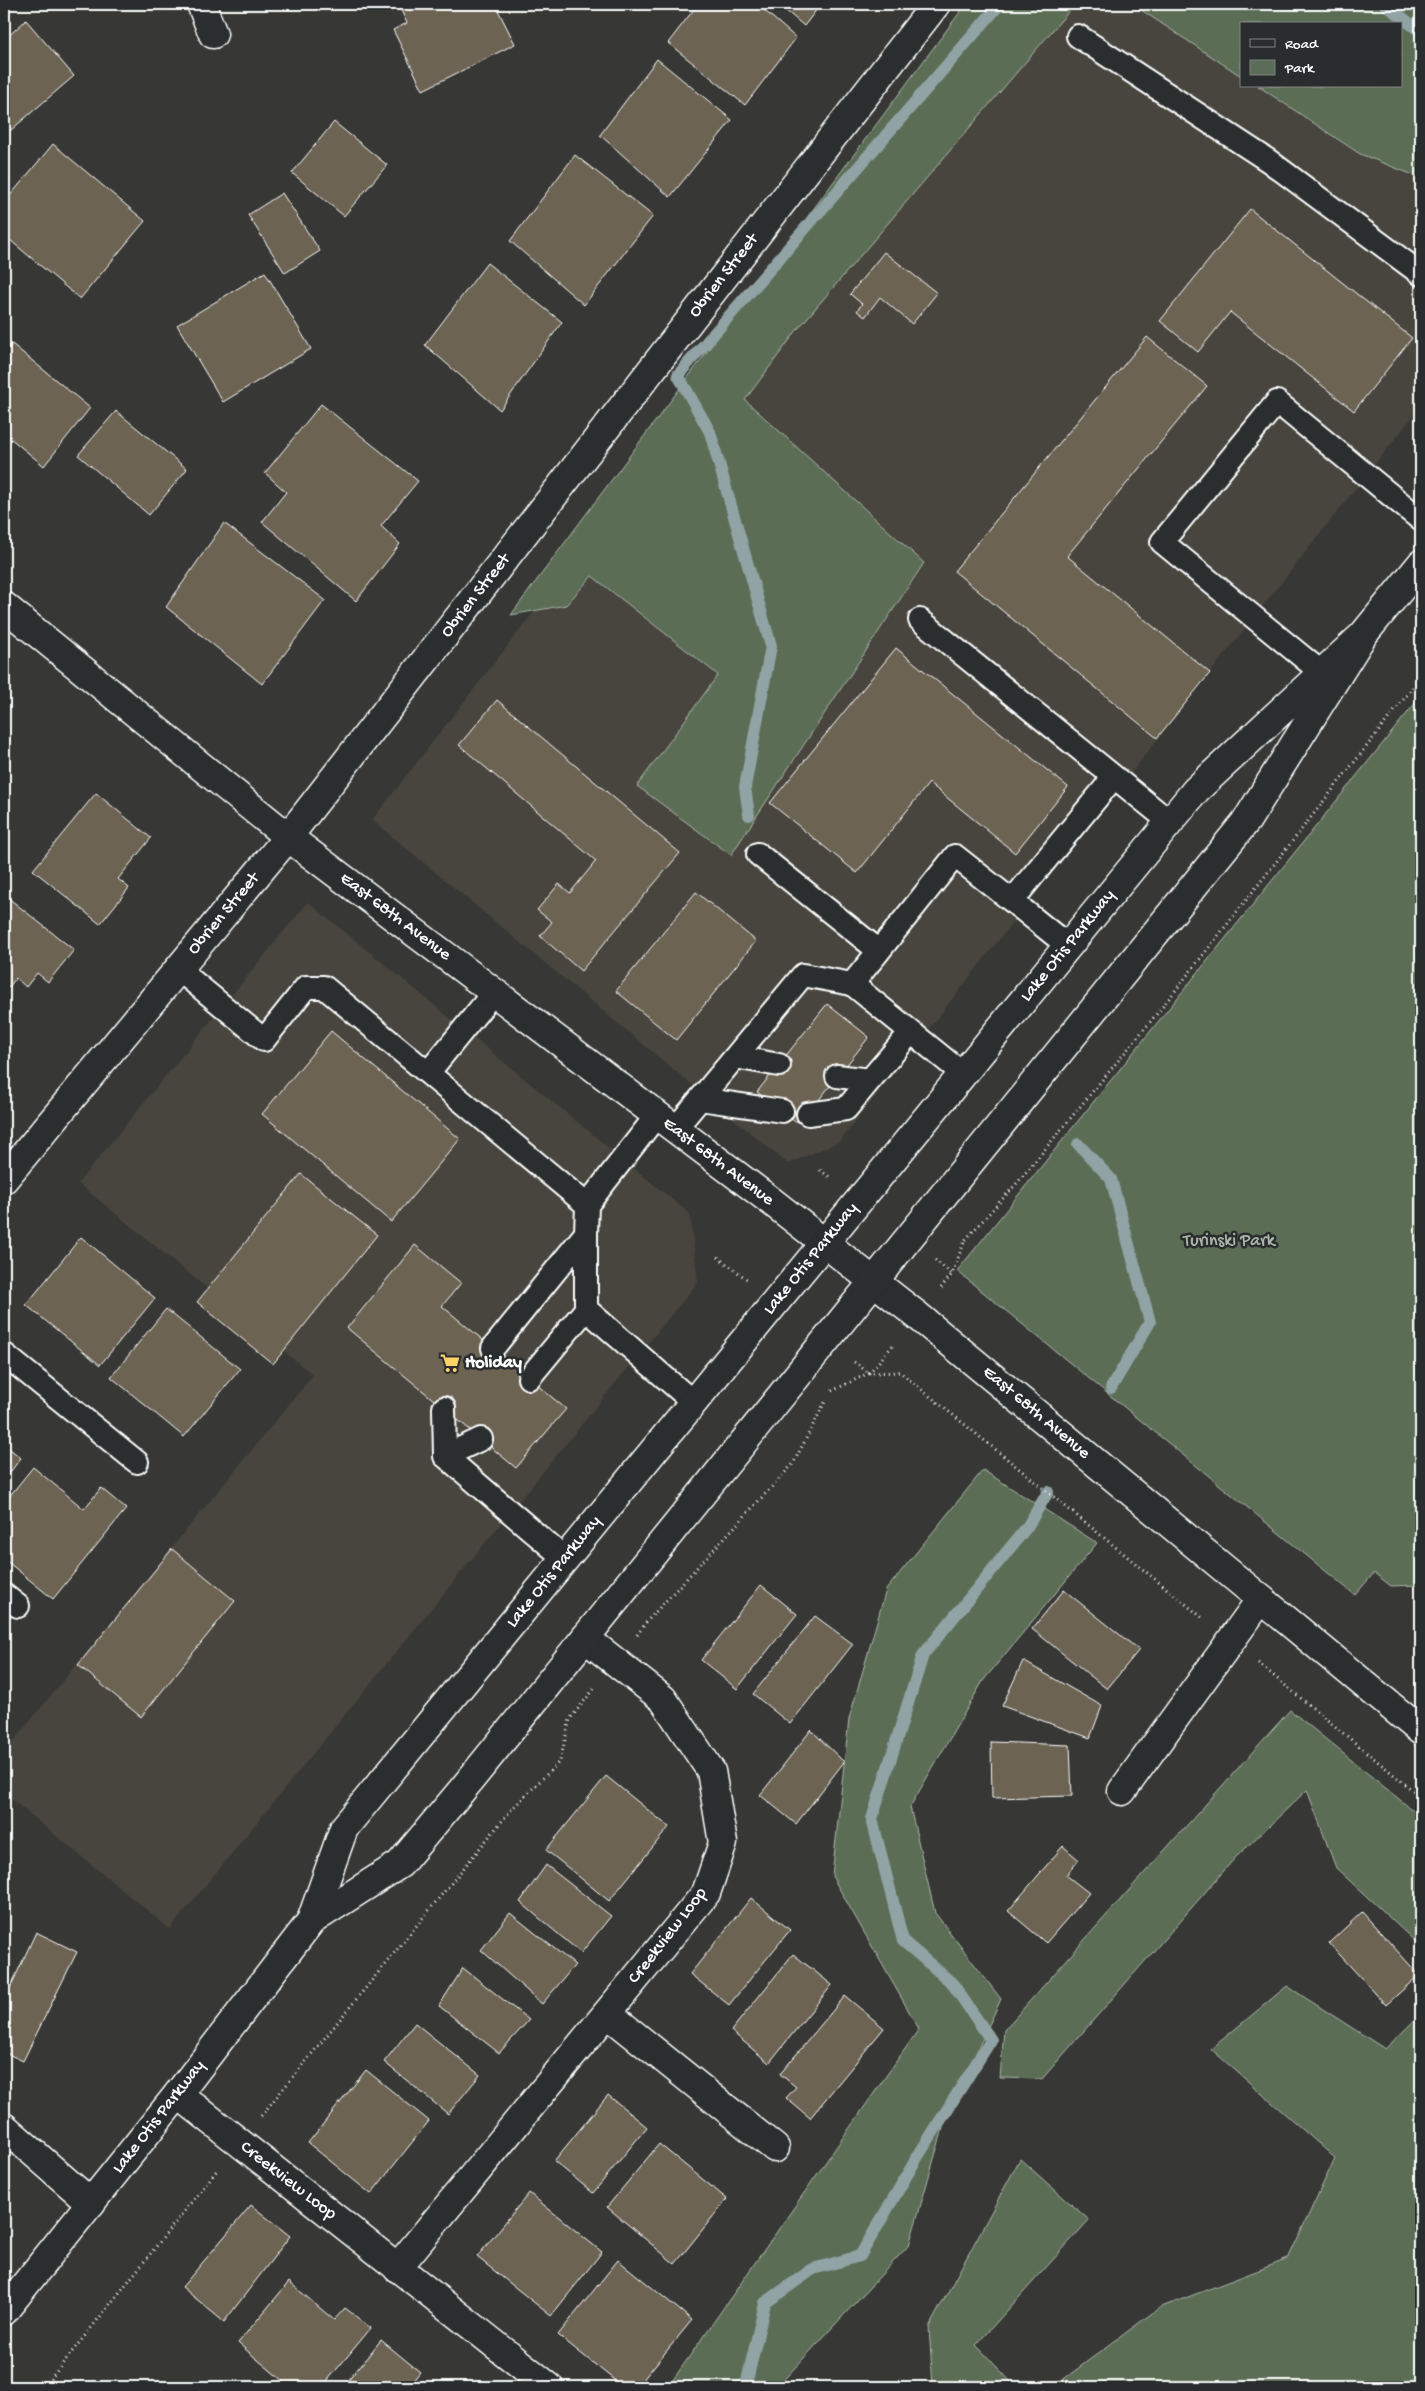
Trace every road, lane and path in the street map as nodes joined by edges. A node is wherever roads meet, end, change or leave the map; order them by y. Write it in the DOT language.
graph roads {
  1 [pos="201,4"];
  2 [pos="936,4"];
  3 [pos="213,34"];
  4 [pos="1078,36"];
  5 [pos="1421,274"];
  6 [pos="1421,520"];
  7 [pos="1421,564"];
  8 [pos="4,606"];
  9 [pos="920,620"];
  10 [pos="1363,635"];
  11 [pos="1322,673"];
  12 [pos="1421,677"];
  13 [pos="1114,777"];
  14 [pos="1170,822"];
  15 [pos="288,837"];
  16 [pos="758,854"];
  17 [pos="1012,901"];
  18 [pos="1068,946"];
  19 [pos="879,951"];
  20 [pos="178,970"];
  21 [pos="852,984"];
  22 [pos="494,992"];
  23 [pos="911,1032"];
  24 [pos="735,1057"];
  25 [pos="779,1065"];
  26 [pos="428,1073"];
  27 [pos="963,1074"];
  28 [pos="837,1076"];
  29 [pos="870,1080"];
  30 [pos="700,1099"];
  31 [pos="782,1111"];
  32 [pos="808,1114"];
  33 [pos="666,1122"];
  34 [pos="4,1179"];
  35 [pos="587,1205"];
  36 [pos="586,1233"];
  37 [pos="823,1243"];
  38 [pos="952,1274"];
  39 [pos="874,1281"];
  40 [pos="586,1309"];
  41 [pos="493,1348"];
  42 [pos="4,1354"];
  43 [pos="530,1378"];
  44 [pos="830,1392"];
  45 [pos="825,1400"];
  46 [pos="693,1402"];
  47 [pos="444,1408"];
  48 [pos="481,1439"];
  49 [pos="444,1456"];
  50 [pos="136,1462"];
  51 [pos="565,1559"];
  52 [pos="1261,1599"];
  53 [pos="585,1638"];
  54 [pos="1231,1641"];
  55 [pos="617,1662"];
  56 [pos="1421,1731"];
  57 [pos="1122,1791"];
  58 [pos="1421,1797"];
  59 [pos="311,1921"];
  60 [pos="607,2013"];
  61 [pos="178,2094"];
  62 [pos="4,2127"];
  63 [pos="240,2143"];
  64 [pos="775,2148"];
  65 [pos="91,2203"];
  66 [pos="397,2268"];
  67 [pos="4,2311"];
  68 [pos="44,2387"];
  69 [pos="549,2387"];
  1 -- 3 [label="street"];
  2 -- 15 [label="street, Obrien Street"];
  4 -- 5 [label="lane"];
  6 -- 11 [label="lane"];
  7 -- 10 [label="street, Lake Otis Parkway"];
  8 -- 15 [label="street, East 68th Avenue"];
  9 -- 13 [label="lane"];
  10 -- 11 [label="street, Lake Otis Parkway"];
  10 -- 39 [label="street, Lake Otis Parkway"];
  11 -- 14 [label="street, Lake Otis Parkway"];
  12 -- 38 [label="path"];
  13 -- 14 [label="lane"];
  13 -- 17 [label="lane"];
  14 -- 18 [label="street, Lake Otis Parkway"];
  15 -- 20 [label="street, Obrien Street"];
  15 -- 22 [label="street, East 68th Avenue"];
  16 -- 19 [label="lane"];
  17 -- 18 [label="lane"];
  17 -- 19 [label="lane"];
  18 -- 27 [label="street, Lake Otis Parkway"];
  19 -- 21 [label="lane"];
  20 -- 26 [label="lane"];
  20 -- 34 [label="street, Obrien Street"];
  21 -- 23 [label="lane"];
  21 -- 24 [label="lane"];
  22 -- 26 [label="lane"];
  22 -- 33 [label="street, East 68th Avenue"];
  23 -- 27 [label="lane"];
  23 -- 29 [label="lane"];
  24 -- 25 [label="lane"];
  24 -- 30 [label="lane"];
  26 -- 35 [label="lane"];
  27 -- 37 [label="street, Lake Otis Parkway"];
  28 -- 29 [label="lane"];
  29 -- 32 [label="lane"];
  30 -- 31 [label="lane"];
  30 -- 33 [label="lane"];
  33 -- 35 [label="lane"];
  33 -- 37 [label="street, East 68th Avenue"];
  35 -- 36 [label="lane"];
  36 -- 40 [label="lane"];
  36 -- 41 [label="lane"];
  37 -- 39 [label="street, East 68th Avenue"];
  37 -- 46 [label="street, Lake Otis Parkway"];
  39 -- 52 [label="street, East 68th Avenue"];
  39 -- 53 [label="street, Lake Otis Parkway"];
  40 -- 43 [label="lane"];
  40 -- 46 [label="lane"];
  42 -- 50 [label="lane"];
  44 -- 54 [label="path"];
  45 -- 55 [label="path"];
  46 -- 51 [label="street, Lake Otis Parkway"];
  47 -- 49 [label="lane"];
  48 -- 49 [label="lane"];
  49 -- 51 [label="lane"];
  51 -- 59 [label="street, Lake Otis Parkway"];
  52 -- 54 [label="street"];
  52 -- 56 [label="street, East 68th Avenue"];
  53 -- 55 [label="street, Creekview Loop"];
  53 -- 59 [label="street, Lake Otis Parkway"];
  54 -- 57 [label="street"];
  54 -- 58 [label="path"];
  55 -- 60 [label="street, Creekview Loop"];
  55 -- 63 [label="path"];
  59 -- 61 [label="street, Lake Otis Parkway"];
  60 -- 64 [label="street"];
  60 -- 66 [label="street, Creekview Loop"];
  61 -- 63 [label="street, Creekview Loop"];
  61 -- 65 [label="street, Lake Otis Parkway"];
  62 -- 65 [label="street"];
  63 -- 66 [label="street, Creekview Loop"];
  63 -- 68 [label="path"];
  65 -- 67 [label="street, Lake Otis Parkway"];
  66 -- 69 [label="street, Creekview Loop"];
}
